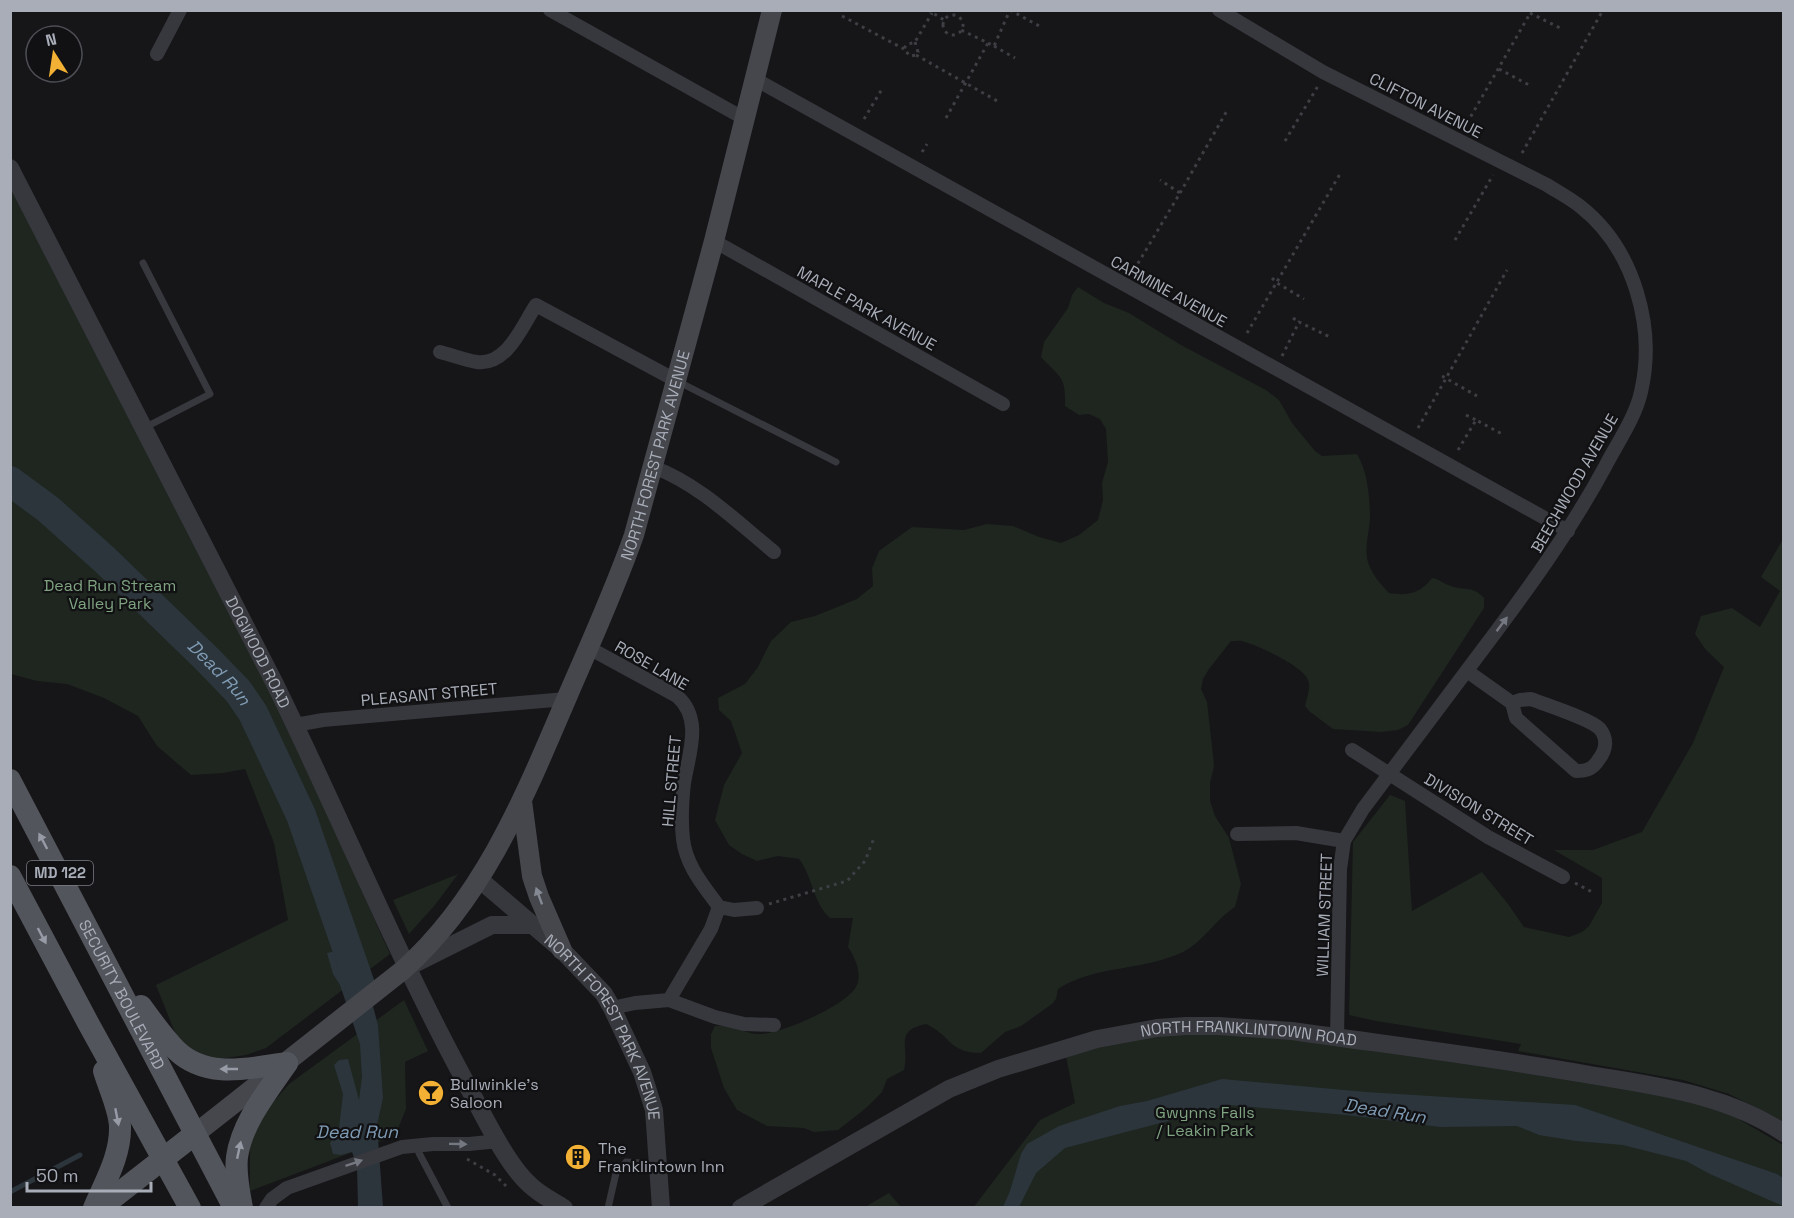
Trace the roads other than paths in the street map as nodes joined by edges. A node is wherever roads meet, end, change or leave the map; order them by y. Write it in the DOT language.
graph roads {
  1 [pos="180,10"];
  2 [pos="550,10"];
  3 [pos="772,10"];
  4 [pos="1219,10"];
  5 [pos="157,54"];
  6 [pos="755,79"];
  7 [pos="745,119"];
  8 [pos="10,168"];
  9 [pos="1611,239"];
  10 [pos="714,242"];
  11 [pos="143,263"];
  12 [pos="440,352"];
  13 [pos="677,381"];
  14 [pos="1003,404"];
  15 [pos="144,428"];
  16 [pos="836,462"];
  17 [pos="653,466"];
  18 [pos="1568,531"];
  19 [pos="774,552"];
  20 [pos="588,648"];
  21 [pos="1467,671"];
  22 [pos="567,699"];
  23 [pos="1512,703"];
  24 [pos="692,717"];
  25 [pos="295,725"];
  26 [pos="1352,750"];
  27 [pos="1390,773"];
  28 [pos="10,780"];
  29 [pos="522,801"];
  30 [pos="1238,834"];
  31 [pos="1344,841"];
  32 [pos="10,876"];
  33 [pos="1563,877"];
  34 [pos="479,879"];
  35 [pos="719,908"];
  36 [pos="757,908"];
  37 [pos="532,925"];
  38 [pos="562,950"];
  39 [pos="110,967"];
  40 [pos="403,970"];
  41 [pos="669,1000"];
  42 [pos="612,1008"];
  43 [pos="87,1021"];
  44 [pos="774,1025"];
  45 [pos="1337,1037"];
  46 [pos="294,1057"];
  47 [pos="1784,1133"];
  48 [pos="195,1134"];
  49 [pos="499,1141"];
  50 [pos="418,1149"];
  51 [pos="164,1158"];
  52 [pos="657,1164"];
  53 [pos="94,1208"];
  54 [pos="100,1208"];
  55 [pos="190,1208"];
  56 [pos="234,1208"];
  57 [pos="242,1208"];
  58 [pos="266,1208"];
  59 [pos="448,1208"];
  60 [pos="564,1208"];
  61 [pos="608,1208"];
  62 [pos="661,1208"];
  63 [pos="741,1208"];
  1 -- 5 [label="street"];
  2 -- 7 [label="street"];
  3 -- 6 [label="main road, NORTH FOREST PARK AVENUE"];
  4 -- 9 [label="street, CLIFTON AVENUE"];
  6 -- 7 [label="main road, NORTH FOREST PARK AVENUE"];
  6 -- 18 [label="street, CARMINE AVENUE"];
  7 -- 10 [label="main road, NORTH FOREST PARK AVENUE"];
  8 -- 15 [label="street, DOGWOOD ROAD"];
  9 -- 18 [label="street, BEECHWOOD AVENUE"];
  10 -- 13 [label="main road, NORTH FOREST PARK AVENUE"];
  10 -- 14 [label="street, MAPLE PARK AVENUE"];
  11 -- 15 [label="lane"];
  12 -- 13 [label="street"];
  13 -- 16 [label="lane"];
  13 -- 17 [label="main road, NORTH FOREST PARK AVENUE"];
  15 -- 25 [label="street, DOGWOOD ROAD"];
  17 -- 19 [label="street"];
  17 -- 20 [label="main road, NORTH FOREST PARK AVENUE"];
  21 -- 18 [label="street, BEECHWOOD AVENUE, one-way"];
  20 -- 22 [label="main road, NORTH FOREST PARK AVENUE"];
  20 -- 24 [label="street, ROSE LANE"];
  21 -- 23 [label="street"];
  21 -- 27 [label="street, BEECHWOOD AVENUE"];
  22 -- 25 [label="street, PLEASANT STREET"];
  22 -- 29 [label="main road, NORTH FOREST PARK AVENUE"];
  23 -- 23 [label="street"];
  24 -- 35 [label="street, HILL STREET"];
  25 -- 49 [label="street, DOGWOOD ROAD"];
  26 -- 27 [label="street, DIVISION STREET"];
  27 -- 31 [label="street, WILLIAM STREET"];
  27 -- 33 [label="street, DIVISION STREET"];
  39 -- 28 [label="main road, SECURITY BOULEVARD / MD 122, one-way"];
  29 -- 34 [label="main road, NORTH FOREST PARK AVENUE"];
  38 -- 29 [label="main road, one-way"];
  30 -- 31 [label="street"];
  31 -- 45 [label="street, WILLIAM STREET"];
  32 -- 43 [label="main road, MD 122, one-way"];
  34 -- 37 [label="street, NORTH FOREST PARK AVENUE"];
  34 -- 40 [label="main road, NORTH FOREST PARK AVENUE"];
  35 -- 36 [label="street"];
  35 -- 41 [label="street"];
  37 -- 38 [label="street, NORTH FOREST PARK AVENUE"];
  37 -- 40 [label="street"];
  38 -- 42 [label="street, NORTH FOREST PARK AVENUE"];
  46 -- 39 [label="main road, one-way"];
  39 -- 48 [label="main road, SECURITY BOULEVARD / MD 122"];
  40 -- 46 [label="main road, NORTH FOREST PARK AVENUE"];
  41 -- 42 [label="street"];
  41 -- 44 [label="street"];
  42 -- 52 [label="street, NORTH FOREST PARK AVENUE"];
  43 -- 51 [label="main road, MD 122"];
  43 -- 53 [label="main road, one-way"];
  45 -- 47 [label="street, NORTH FRANKLINTOWN ROAD"];
  45 -- 63 [label="street, NORTH FRANKLINTOWN ROAD"];
  46 -- 48 [label="main road, NORTH FOREST PARK AVENUE"];
  57 -- 46 [label="main road, one-way"];
  48 -- 51 [label="main road"];
  48 -- 56 [label="main road, SECURITY BOULEVARD / MD 122"];
  50 -- 49 [label="street, one-way"];
  49 -- 60 [label="street"];
  58 -- 50 [label="street, one-way"];
  50 -- 59 [label="lane"];
  51 -- 54 [label="main road"];
  51 -- 55 [label="main road, MD 122"];
  52 -- 61 [label="lane"];
  52 -- 62 [label="street, NORTH FOREST PARK AVENUE"];
}
